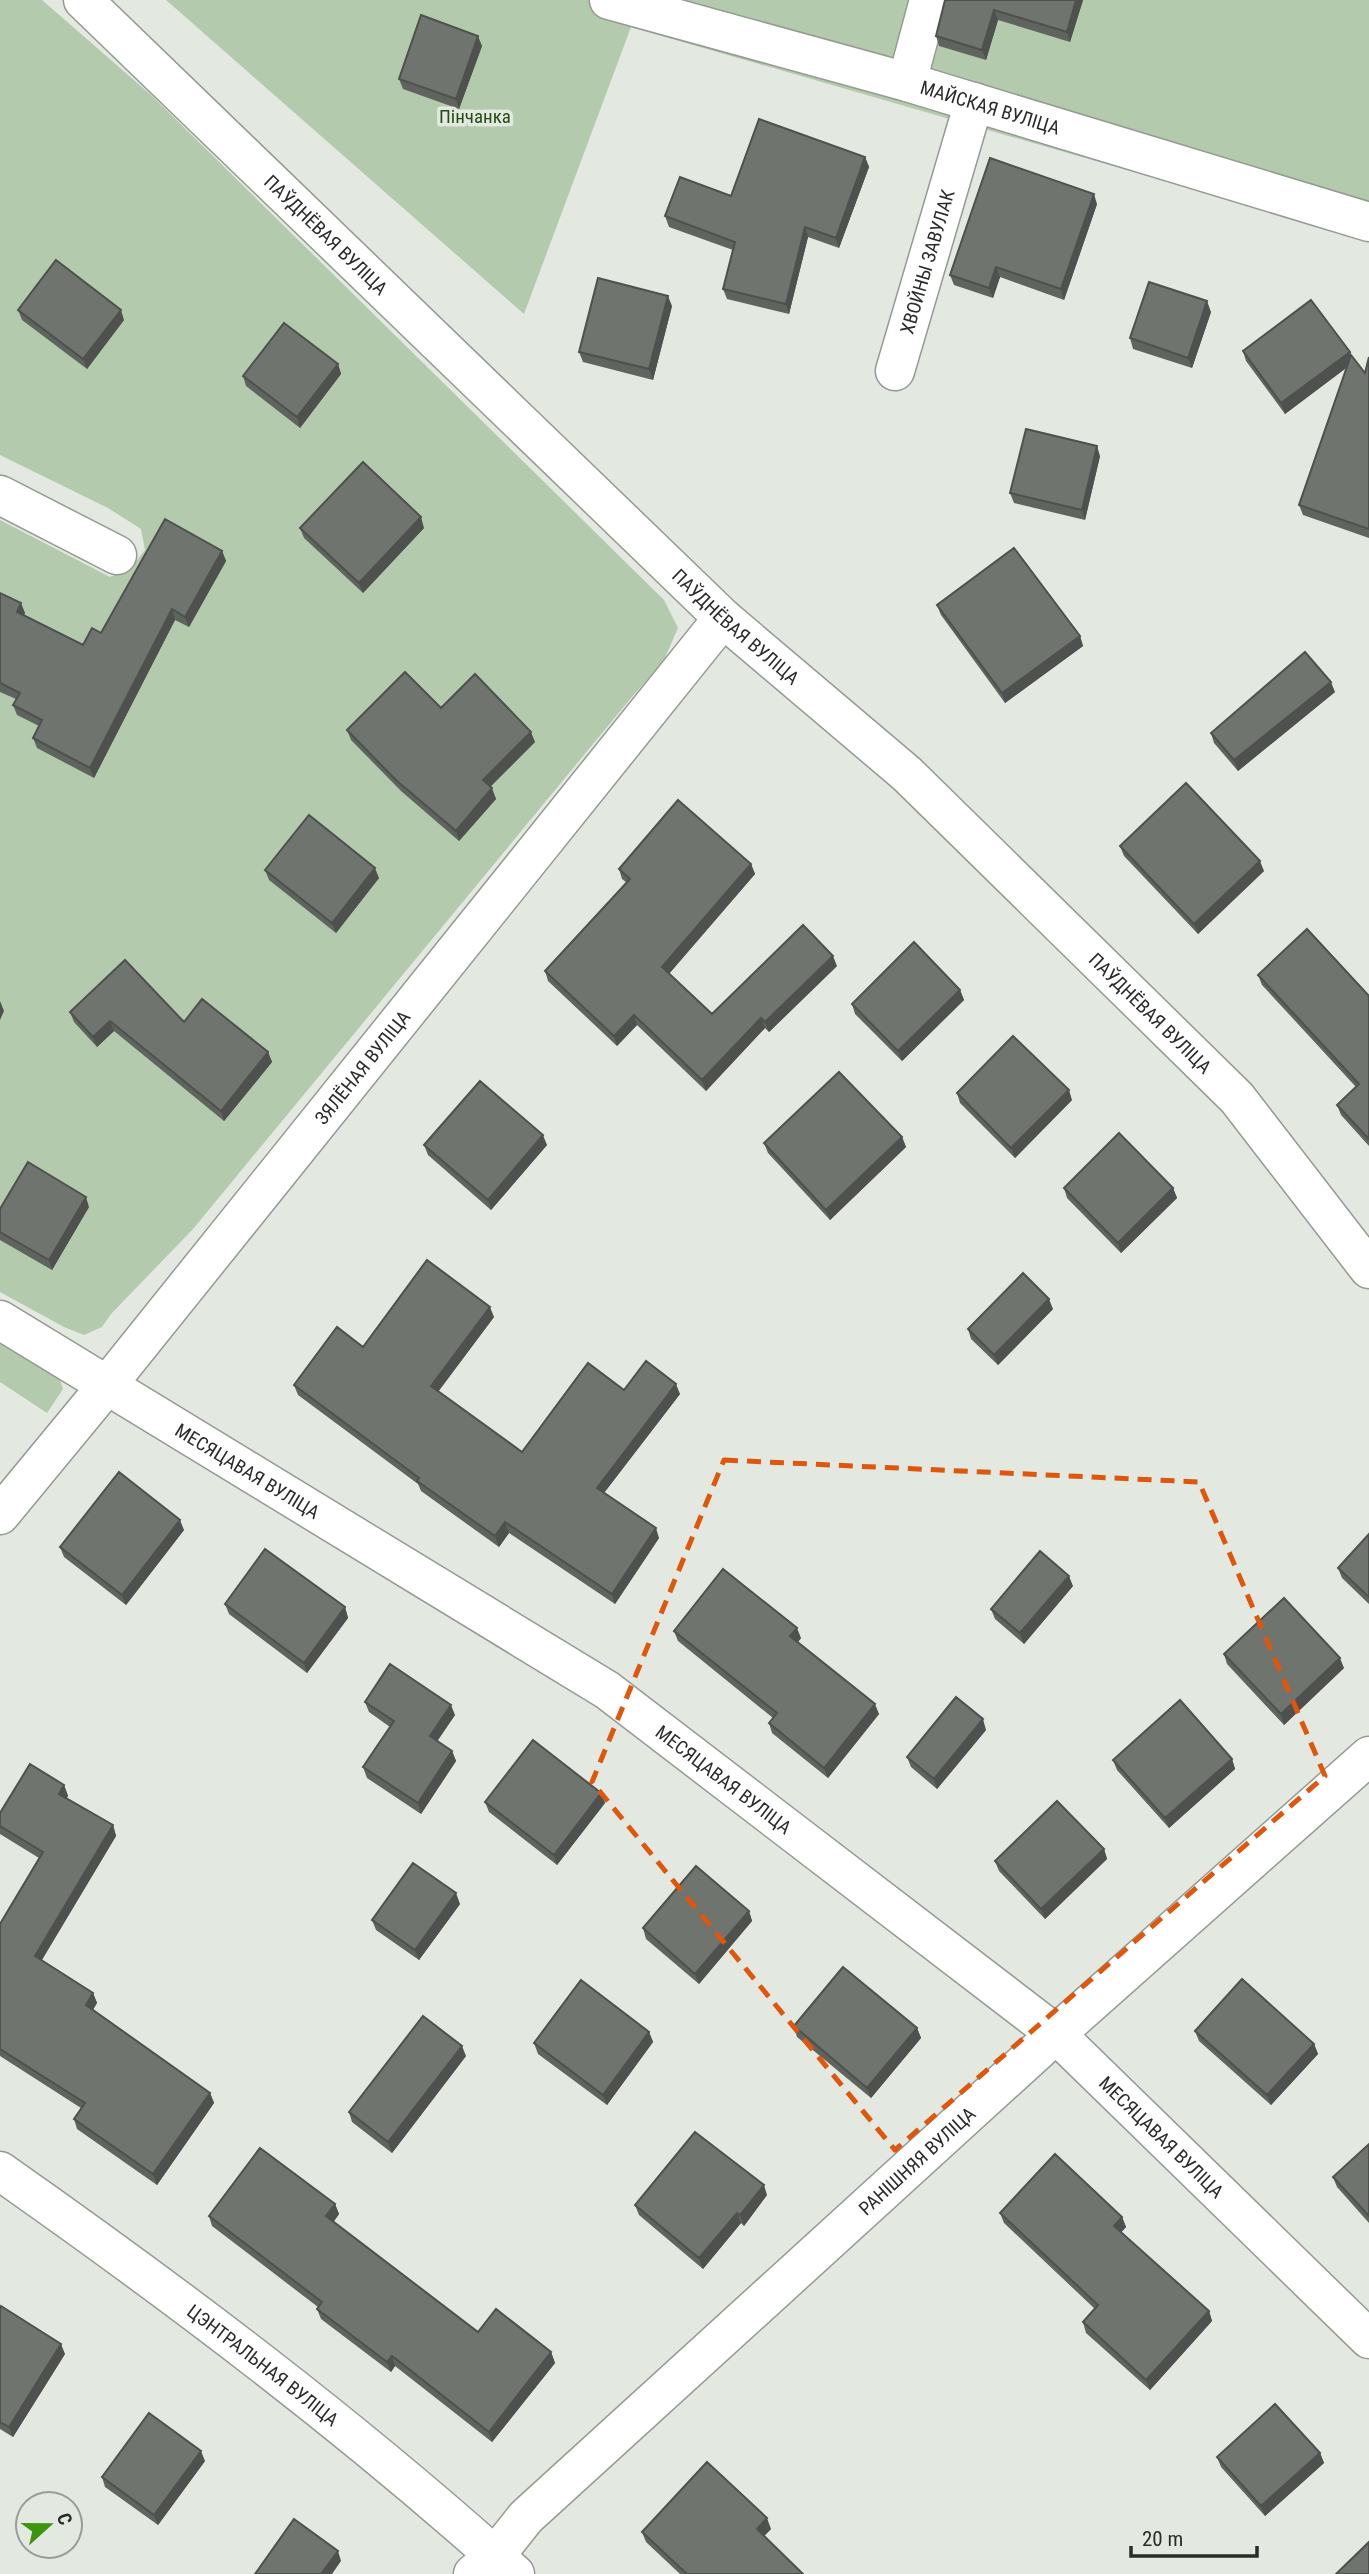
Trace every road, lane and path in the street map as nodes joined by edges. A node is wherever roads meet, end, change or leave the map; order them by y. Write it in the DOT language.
graph roads {
  1 [pos="83,0"];
  2 [pos="609,0"];
  3 [pos="929,0"];
  4 [pos="907,82"];
  5 [pos="974,102"];
  6 [pos="1369,222"];
  7 [pos="895,371"];
  8 [pos="0,495"];
  9 [pos="117,555"];
  10 [pos="723,618"];
  11 [pos="1369,1269"];
  12 [pos="0,1320"];
  13 [pos="108,1384"];
  14 [pos="0,1515"];
  15 [pos="1369,1756"];
  16 [pos="1056,2034"];
  17 [pos="0,2171"];
  18 [pos="1369,2339"];
  19 [pos="494,2568"];
  1 -- 10 [label="street, ПАЎДНЁВАЯ ВУЛІЦА"];
  2 -- 4 [label="street, МАЙСКАЯ ВУЛІЦА"];
  3 -- 4 [label="street"];
  4 -- 5 [label="street, МАЙСКАЯ ВУЛІЦА"];
  5 -- 6 [label="street, МАЙСКАЯ ВУЛІЦА"];
  5 -- 7 [label="street, ХВОЙНЫ ЗАВУЛАК"];
  8 -- 9 [label="street"];
  10 -- 11 [label="street, ПАЎДНЁВАЯ ВУЛІЦА"];
  10 -- 13 [label="street, ЗЯЛЁНАЯ ВУЛІЦА"];
  12 -- 13 [label="street, МЕСЯЦАВАЯ ВУЛІЦА"];
  13 -- 14 [label="street, ЗЯЛЁНАЯ ВУЛІЦА"];
  13 -- 16 [label="street, МЕСЯЦАВАЯ ВУЛІЦА"];
  15 -- 16 [label="street, РАНІШНЯЯ ВУЛІЦА"];
  16 -- 18 [label="street, МЕСЯЦАВАЯ ВУЛІЦА"];
  16 -- 19 [label="street, РАНІШНЯЯ ВУЛІЦА"];
  17 -- 19 [label="street, ЦЭНТРАЛЬНАЯ ВУЛІЦА"];
}
